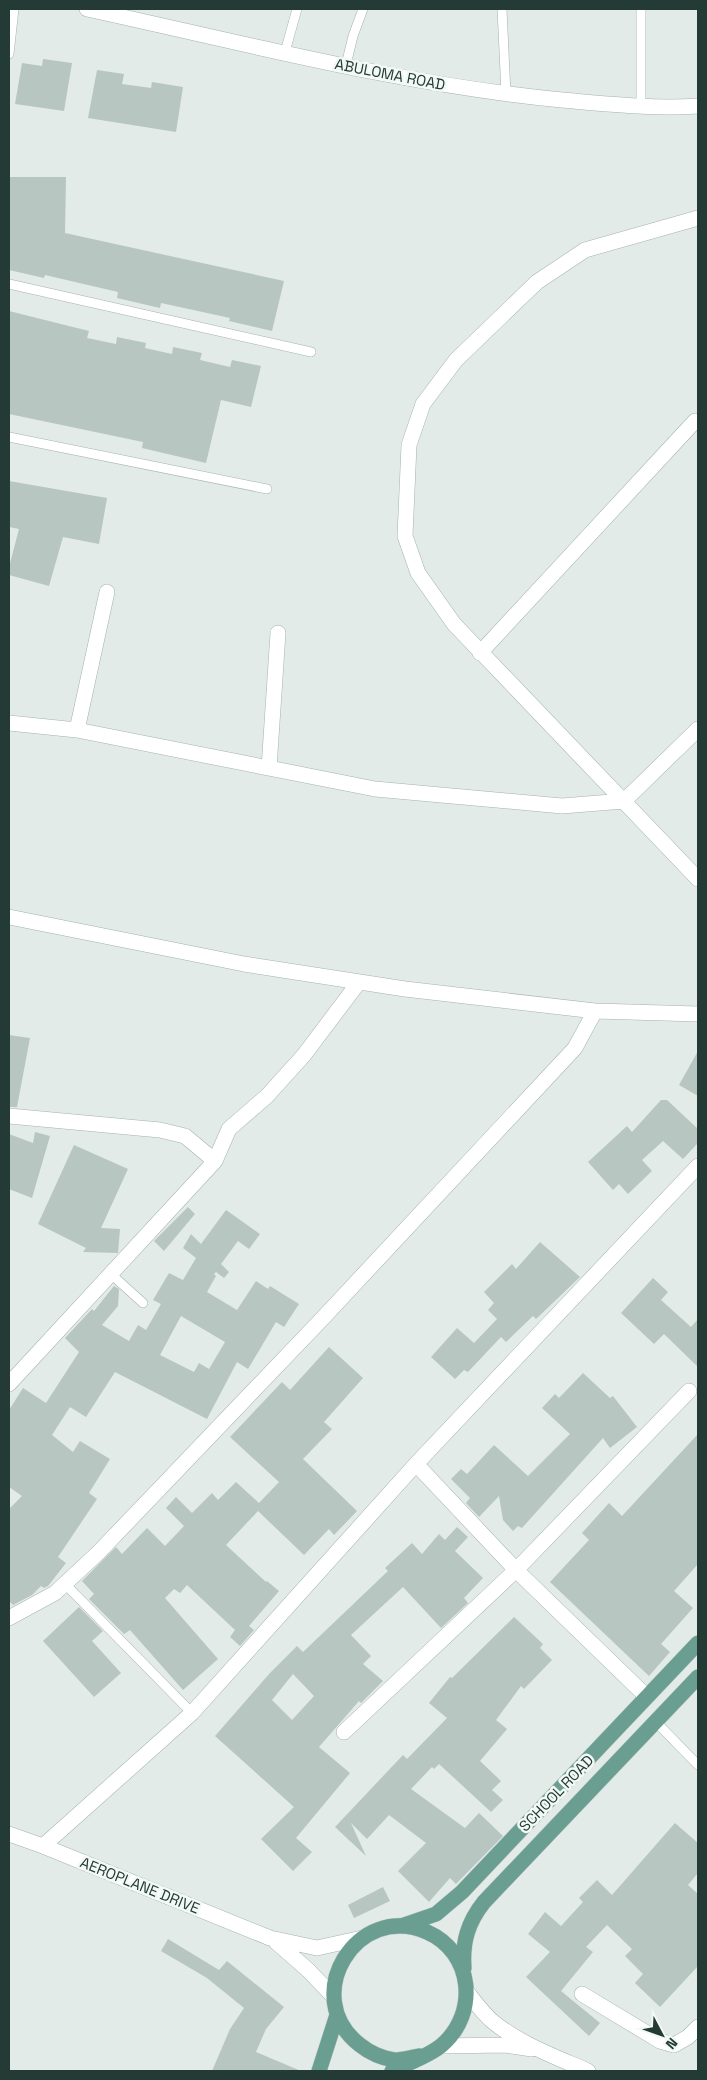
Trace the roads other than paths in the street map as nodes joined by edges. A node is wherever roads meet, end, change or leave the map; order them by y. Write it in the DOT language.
graph roads {
  1 [pos="14,9"];
  2 [pos="87,9"];
  3 [pos="297,9"];
  4 [pos="363,9"];
  5 [pos="502,9"];
  6 [pos="641,9"];
  7 [pos="104,11"];
  8 [pos="285,52"];
  9 [pos="9,54"];
  10 [pos="346,65"];
  11 [pos="506,94"];
  12 [pos="641,105"];
  13 [pos="698,106"];
  14 [pos="698,218"];
  15 [pos="9,284"];
  16 [pos="311,352"];
  17 [pos="695,421"];
  18 [pos="9,437"];
  19 [pos="267,489"];
  20 [pos="107,592"];
  21 [pos="278,633"];
  22 [pos="480,653"];
  23 [pos="9,723"];
  24 [pos="698,729"];
  25 [pos="77,730"];
  26 [pos="270,768"];
  27 [pos="624,801"];
  28 [pos="698,879"];
  29 [pos="9,917"];
  30 [pos="359,982"];
  31 [pos="594,1011"];
  32 [pos="698,1014"];
  33 [pos="9,1116"];
  34 [pos="215,1161"];
  35 [pos="698,1166"];
  36 [pos="111,1274"];
  37 [pos="143,1303"];
  38 [pos="9,1384"];
  39 [pos="690,1390"];
  40 [pos="416,1464"];
  41 [pos="516,1570"];
  42 [pos="69,1588"];
  43 [pos="9,1618"];
  44 [pos="698,1643"];
  45 [pos="698,1677"];
  46 [pos="647,1697"];
  47 [pos="192,1713"];
  48 [pos="656,1722"];
  49 [pos="344,1732"];
  50 [pos="698,1765"];
  51 [pos="9,1834"];
  52 [pos="43,1846"];
  53 [pos="401,1926"];
  54 [pos="270,1938"];
  55 [pos="362,1938"];
  56 [pos="466,1984"];
  57 [pos="582,1994"];
  58 [pos="333,1996"];
  59 [pos="337,2015"];
  60 [pos="698,2027"];
  61 [pos="441,2046"];
  62 [pos="542,2051"];
  63 [pos="420,2056"];
  64 [pos="319,2071"];
  65 [pos="392,2071"];
  66 [pos="588,2071"];
  1 -- 9 [label="lane"];
  2 -- 7 [label="street, ABULOMA ROAD"];
  3 -- 8 [label="lane"];
  4 -- 10 [label="lane"];
  5 -- 11 [label="lane"];
  6 -- 12 [label="lane"];
  7 -- 8 [label="street, ABULOMA ROAD"];
  8 -- 10 [label="street, ABULOMA ROAD"];
  10 -- 11 [label="street, ABULOMA ROAD"];
  11 -- 12 [label="street, ABULOMA ROAD"];
  12 -- 13 [label="street, ABULOMA ROAD"];
  14 -- 22 [label="street"];
  15 -- 16 [label="lane"];
  17 -- 22 [label="street"];
  18 -- 19 [label="lane"];
  20 -- 25 [label="street"];
  21 -- 26 [label="street"];
  22 -- 27 [label="street"];
  23 -- 25 [label="street"];
  24 -- 27 [label="street"];
  25 -- 26 [label="street"];
  26 -- 27 [label="street"];
  27 -- 28 [label="street"];
  29 -- 30 [label="street"];
  30 -- 31 [label="street"];
  30 -- 34 [label="street"];
  31 -- 32 [label="street"];
  31 -- 43 [label="street"];
  33 -- 34 [label="street"];
  34 -- 36 [label="street"];
  35 -- 40 [label="street"];
  36 -- 37 [label="lane"];
  36 -- 38 [label="street"];
  39 -- 41 [label="street"];
  40 -- 41 [label="street"];
  40 -- 47 [label="street"];
  41 -- 46 [label="street"];
  41 -- 49 [label="street"];
  42 -- 47 [label="lane"];
  44 -- 46 [label="main road, SCHOOL ROAD"];
  45 -- 48 [label="main road, SCHOOL ROAD"];
  46 -- 53 [label="main road, SCHOOL ROAD"];
  47 -- 52 [label="street"];
  48 -- 50 [label="lane"];
  48 -- 56 [label="main road, SCHOOL ROAD"];
  51 -- 52 [label="street, AEROPLANE DRIVE"];
  52 -- 54 [label="street, AEROPLANE DRIVE"];
  53 -- 55 [label="main road"];
  53 -- 56 [label="main road"];
  54 -- 55 [label="street"];
  54 -- 58 [label="street"];
  55 -- 58 [label="main road"];
  56 -- 61 [label="main road"];
  56 -- 62 [label="street"];
  57 -- 60 [label="street"];
  58 -- 59 [label="main road"];
  59 -- 63 [label="main road"];
  59 -- 64 [label="main road"];
  61 -- 62 [label="street"];
  61 -- 63 [label="main road"];
  62 -- 66 [label="street"];
  63 -- 65 [label="main road"];
}
